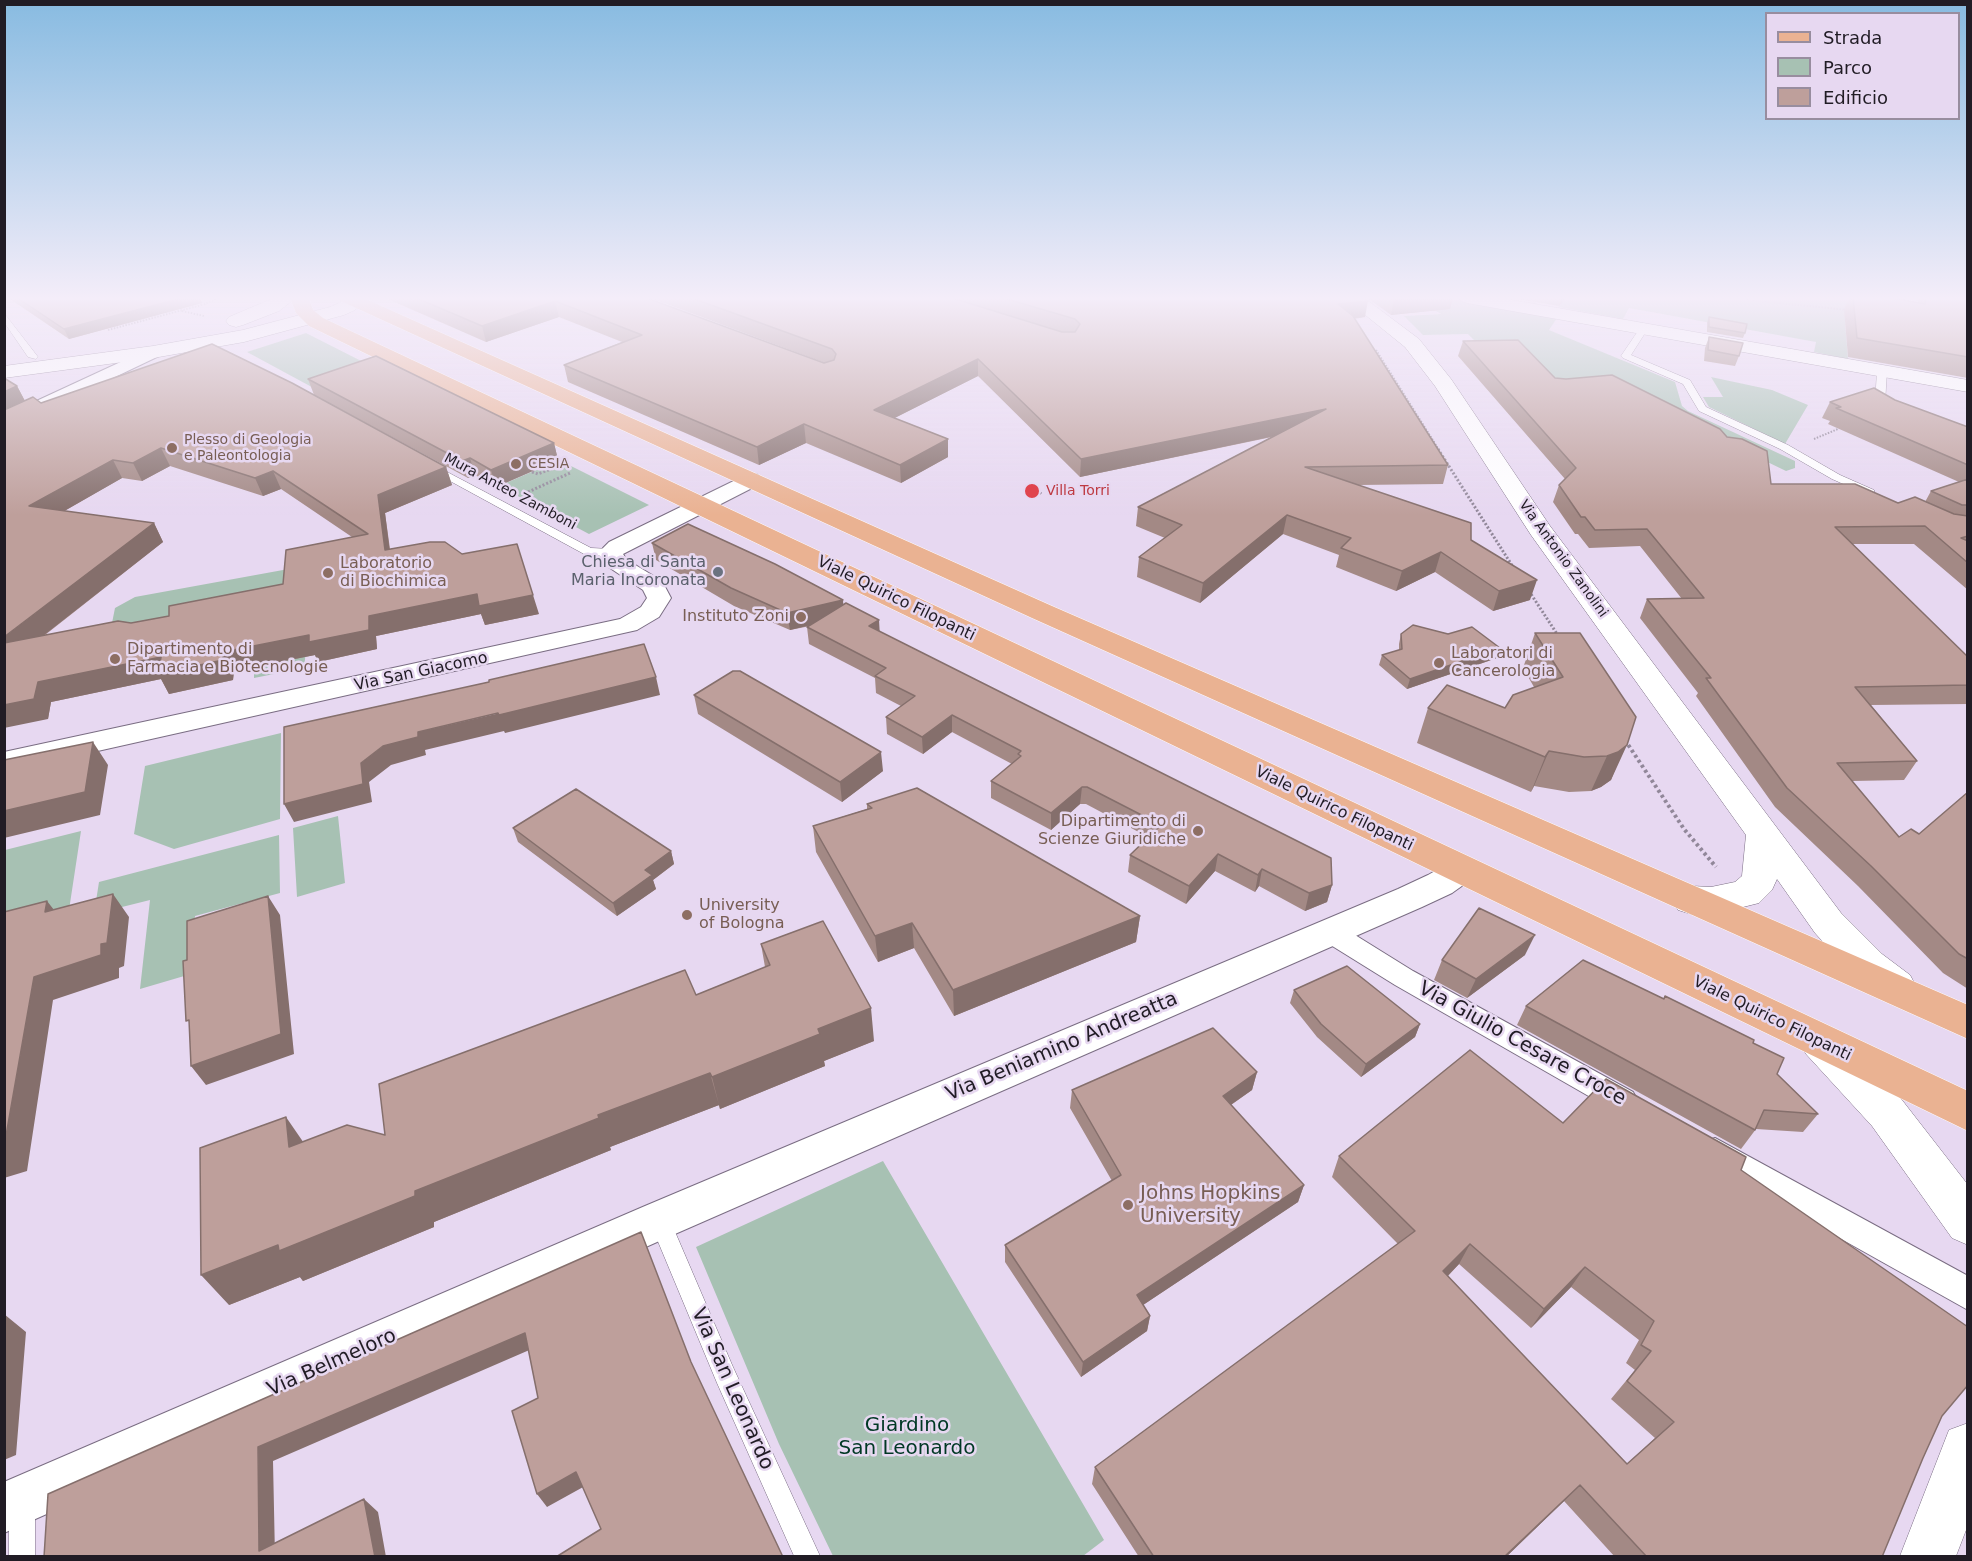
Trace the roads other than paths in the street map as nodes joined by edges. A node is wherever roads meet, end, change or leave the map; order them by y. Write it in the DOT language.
graph roads {
  1 [pos="116,370"];
  2 [pos="429,370"];
  3 [pos="508,370"];
  4 [pos="1433,370"];
  5 [pos="1658,370"];
  6 [pos="1875,370"];
  7 [pos="1882,371"];
  8 [pos="1968,386"];
  9 [pos="1891,412"];
  10 [pos="4,424"];
  11 [pos="417,459"];
  12 [pos="750,480"];
  13 [pos="1877,495"];
  14 [pos="700,505"];
  15 [pos="611,553"];
  16 [pos="4,762"];
  17 [pos="1764,833"];
  18 [pos="1462,870"];
  19 [pos="1691,900"];
  20 [pos="1330,932"];
  21 [pos="1911,998"];
  22 [pos="1968,1023"];
  23 [pos="1819,1041"];
  24 [pos="1643,1112"];
  25 [pos="1968,1112"];
  26 [pos="1695,1141"];
  27 [pos="660,1220"];
  28 [pos="1968,1223"];
  29 [pos="1968,1294"];
  30 [pos="1968,1449"];
  31 [pos="13,1504"];
  32 [pos="22,1557"];
  33 [pos="807,1557"];
  34 [pos="1928,1557"];
  1 -- 10 [label="street"];
  2 -- 14 [label="main road, Viale Quirico Filopanti"];
  3 -- 12 [label="main road"];
  4 -- 17 [label="street, Via Antonio Zanolini"];
  5 -- 13 [label="lane"];
  6 -- 7 [label="street"];
  7 -- 8 [label="street"];
  7 -- 9 [label="lane"];
  11 -- 15 [label="lane, Mura Anteo Zamboni"];
  12 -- 14 [label="street"];
  12 -- 19 [label="main road"];
  14 -- 15 [label="street"];
  14 -- 18 [label="main road, Viale Quirico Filopanti"];
  15 -- 16 [label="street, Via San Giacomo"];
  17 -- 19 [label="street"];
  17 -- 21 [label="street, Via Antonio Zanolini"];
  18 -- 20 [label="street, Via Beniamino Andreatta"];
  18 -- 23 [label="main road, Viale Quirico Filopanti"];
  19 -- 21 [label="main road"];
  20 -- 24 [label="street, Via Giulio Cesare Croce"];
  20 -- 27 [label="street, Via Beniamino Andreatta"];
  21 -- 22 [label="main road"];
  23 -- 25 [label="main road, Viale Quirico Filopanti"];
  23 -- 28 [label="street"];
  26 -- 29 [label="street"];
  27 -- 31 [label="street, Via Belmeloro"];
  27 -- 33 [label="lane, Via San Leonardo"];
  30 -- 34 [label="street"];
  31 -- 32 [label="lane"];
}
